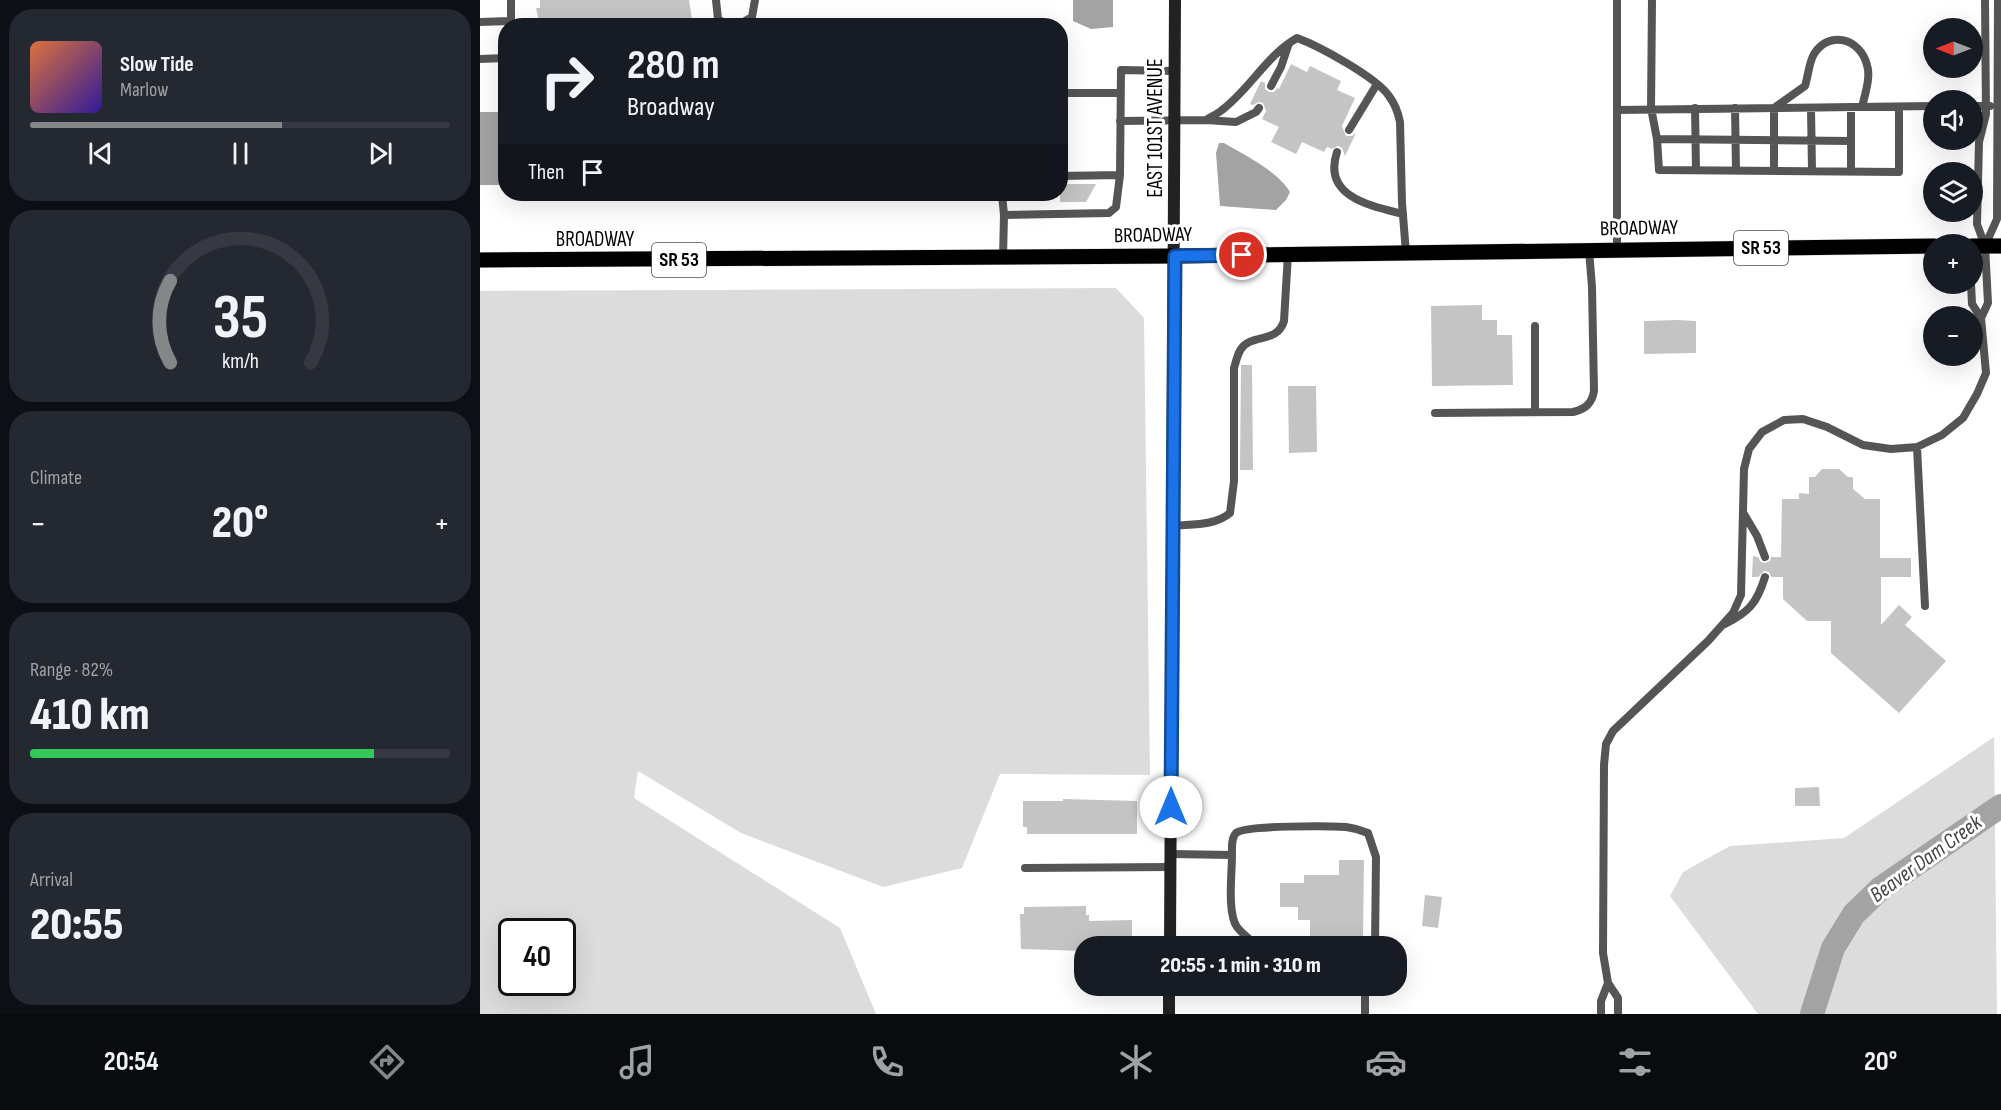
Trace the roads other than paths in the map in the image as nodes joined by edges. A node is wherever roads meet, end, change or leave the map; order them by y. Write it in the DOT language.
graph roads {
  1 [pos="511,0"];
  2 [pos="716,0"];
  3 [pos="754,0"];
  4 [pos="1175,0"];
  5 [pos="1617,0"];
  6 [pos="1652,0"];
  7 [pos="1985,0"];
  8 [pos="1998,0"];
  9 [pos="511,18"];
  10 [pos="718,18"];
  11 [pos="750,18"];
  12 [pos="480,22"];
  13 [pos="498,23"];
  14 [pos="1290,43"];
  15 [pos="498,58"];
  16 [pos="480,59"];
  17 [pos="1175,71"];
  18 [pos="1377,84"];
  19 [pos="1271,86"];
  20 [pos="1068,93"];
  21 [pos="1120,93"];
  22 [pos="1923,106"];
  23 [pos="1986,106"];
  24 [pos="1999,106"];
  25 [pos="1851,107"];
  26 [pos="1862,107"];
  27 [pos="1899,107"];
  28 [pos="1259,108"];
  29 [pos="1651,108"];
  30 [pos="1695,108"];
  31 [pos="1735,108"];
  32 [pos="1774,108"];
  33 [pos="1811,108"];
  34 [pos="1617,110"];
  35 [pos="1175,120"];
  36 [pos="1206,120"];
  37 [pos="1120,121"];
  38 [pos="1349,130"];
  39 [pos="1657,139"];
  40 [pos="1696,140"];
  41 [pos="1735,140"];
  42 [pos="1773,140"];
  43 [pos="1811,140"];
  44 [pos="1851,141"];
  45 [pos="1337,152"];
  46 [pos="1696,170"];
  47 [pos="1736,170"];
  48 [pos="1774,171"];
  49 [pos="1812,171"];
  50 [pos="1851,171"];
  51 [pos="1120,175"];
  52 [pos="1068,176"];
  53 [pos="1003,201"];
  54 [pos="1403,214"];
  55 [pos="1004,215"];
  56 [pos="1923,246"];
  57 [pos="1986,246"];
  58 [pos="1590,250"];
  59 [pos="1617,250"];
  60 [pos="1406,253"];
  61 [pos="1288,255"];
  62 [pos="1175,256"];
  63 [pos="1003,258"];
  64 [pos="480,260"];
  65 [pos="1983,314"];
  66 [pos="1536,326"];
  67 [pos="1983,340"];
  68 [pos="1536,412"];
  69 [pos="1435,413"];
  70 [pos="1917,447"];
  71 [pos="1743,513"];
  72 [pos="1173,526"];
  73 [pos="1765,557"];
  74 [pos="1765,577"];
  75 [pos="1925,606"];
  76 [pos="1722,625"];
  77 [pos="1171,854"];
  78 [pos="1232,855"];
  79 [pos="1171,867"];
  80 [pos="1025,868"];
  81 [pos="1170,936"];
  82 [pos="1246,936"];
  83 [pos="1375,936"];
  84 [pos="1608,983"];
  85 [pos="1169,996"];
  86 [pos="1365,996"];
  87 [pos="1169,1014"];
  88 [pos="1365,1014"];
  89 [pos="1601,1014"];
  90 [pos="1618,1014"];
  1 -- 9 [label="lane"];
  2 -- 10 [label="lane"];
  3 -- 11 [label="lane"];
  4 -- 17 [label="street, EAST 101ST AVENUE"];
  5 -- 34 [label="lane"];
  6 -- 29 [label="lane"];
  7 -- 23 [label="lane"];
  8 -- 24 [label="lane"];
  12 -- 13 [label="lane"];
  14 -- 18 [label="lane"];
  14 -- 19 [label="lane"];
  14 -- 36 [label="lane"];
  15 -- 16 [label="lane"];
  17 -- 21 [label="lane"];
  17 -- 35 [label="street, EAST 101ST AVENUE"];
  18 -- 38 [label="lane"];
  18 -- 54 [label="lane"];
  20 -- 21 [label="lane"];
  21 -- 37 [label="lane"];
  22 -- 27 [label="lane"];
  23 -- 24 [label="lane"];
  23 -- 57 [label="lane"];
  24 -- 57 [label="lane"];
  25 -- 26 [label="lane"];
  25 -- 33 [label="lane"];
  25 -- 44 [label="lane"];
  26 -- 27 [label="lane"];
  26 -- 32 [label="lane"];
  27 -- 50 [label="lane"];
  28 -- 36 [label="lane"];
  29 -- 30 [label="lane"];
  29 -- 34 [label="lane"];
  29 -- 39 [label="lane"];
  30 -- 31 [label="lane"];
  30 -- 40 [label="lane"];
  31 -- 32 [label="lane"];
  31 -- 41 [label="lane"];
  32 -- 33 [label="lane"];
  32 -- 42 [label="lane"];
  33 -- 43 [label="lane"];
  34 -- 59 [label="lane"];
  35 -- 36 [label="lane"];
  35 -- 37 [label="lane"];
  35 -- 62 [label="street, EAST 101ST AVENUE"];
  37 -- 51 [label="lane"];
  39 -- 40 [label="lane"];
  39 -- 46 [label="lane"];
  40 -- 41 [label="lane"];
  40 -- 46 [label="lane"];
  41 -- 42 [label="lane"];
  41 -- 47 [label="lane"];
  42 -- 43 [label="lane"];
  42 -- 48 [label="lane"];
  43 -- 44 [label="lane"];
  43 -- 49 [label="lane"];
  44 -- 50 [label="lane"];
  45 -- 54 [label="lane"];
  46 -- 47 [label="lane"];
  47 -- 48 [label="lane"];
  48 -- 49 [label="lane"];
  49 -- 50 [label="lane"];
  51 -- 52 [label="lane"];
  51 -- 55 [label="lane"];
  53 -- 55 [label="lane"];
  54 -- 60 [label="lane"];
  55 -- 63 [label="lane"];
  56 -- 59 [label="main road, BROADWAY / SR 53"];
  57 -- 65 [label="lane"];
  58 -- 59 [label="main road, BROADWAY / SR 53"];
  58 -- 60 [label="main road, BROADWAY / SR 53"];
  58 -- 68 [label="lane"];
  60 -- 61 [label="main road, BROADWAY / SR 53"];
  61 -- 62 [label="main road, BROADWAY / SR 53"];
  61 -- 72 [label="lane"];
  62 -- 63 [label="main road, BROADWAY / SR 53"];
  62 -- 72 [label="street, EAST 101ST AVENUE"];
  63 -- 64 [label="main road, BROADWAY / SR 53"];
  66 -- 68 [label="lane"];
  67 -- 70 [label="lane"];
  68 -- 69 [label="lane"];
  70 -- 71 [label="lane"];
  70 -- 75 [label="lane"];
  71 -- 73 [label="lane"];
  71 -- 76 [label="lane"];
  72 -- 77 [label="street, EAST 101ST AVENUE"];
  74 -- 76 [label="lane"];
  76 -- 84 [label="lane"];
  77 -- 78 [label="lane"];
  77 -- 79 [label="street, EAST 101ST AVENUE"];
  78 -- 82 [label="lane"];
  78 -- 83 [label="lane"];
  79 -- 80 [label="lane"];
  79 -- 81 [label="street, EAST 101ST AVENUE"];
  84 -- 89 [label="lane"];
  84 -- 90 [label="lane"];
  85 -- 87 [label="street"];
  86 -- 88 [label="lane"];
}
